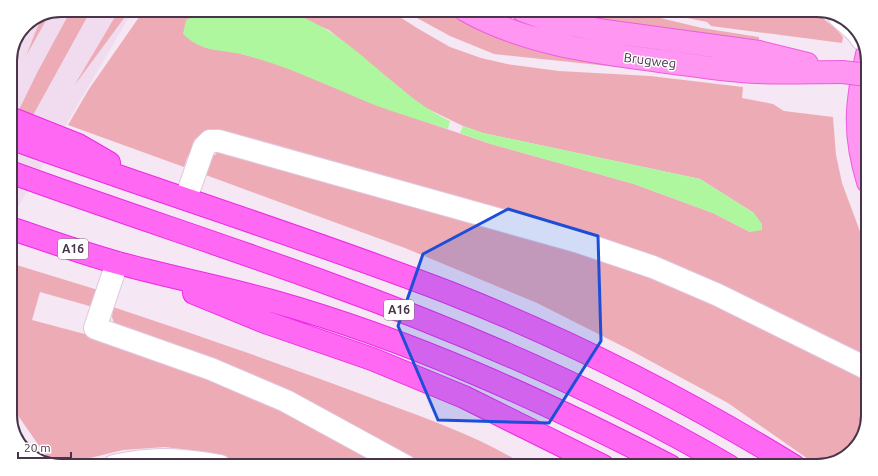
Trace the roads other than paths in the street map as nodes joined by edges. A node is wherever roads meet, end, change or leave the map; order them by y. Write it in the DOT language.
graph roads {
  1 [pos="478,17"];
  2 [pos="540,17"];
  3 [pos="757,62"];
  4 [pos="861,74"];
  5 [pos="861,83"];
  6 [pos="17,122"];
  7 [pos="17,140"];
  8 [pos="74,152"];
  9 [pos="861,155"];
  10 [pos="17,174"];
  11 [pos="186,198"];
  12 [pos="19,231"];
  13 [pos="117,263"];
  14 [pos="861,366"];
  15 [pos="392,459"];
  16 [pos="589,459"];
  17 [pos="657,459"];
  18 [pos="716,459"];
  19 [pos="782,459"];
  1 -- 3 [label="main road, Brugweg"];
  2 -- 3 [label="main road, Brugweg"];
  3 -- 4 [label="main road, Brugweg, bridge"];
  5 -- 9 [label="main road"];
  6 -- 8 [label="highway, A16"];
  7 -- 8 [label="highway, A16"];
  8 -- 11 [label="highway, A16"];
  10 -- 18 [label="highway, A16"];
  11 -- 14 [label="street"];
  11 -- 19 [label="highway, A16"];
  12 -- 13 [label="highway, A16"];
  13 -- 15 [label="street"];
  13 -- 16 [label="highway, A16"];
  13 -- 17 [label="highway, A16"];
}
